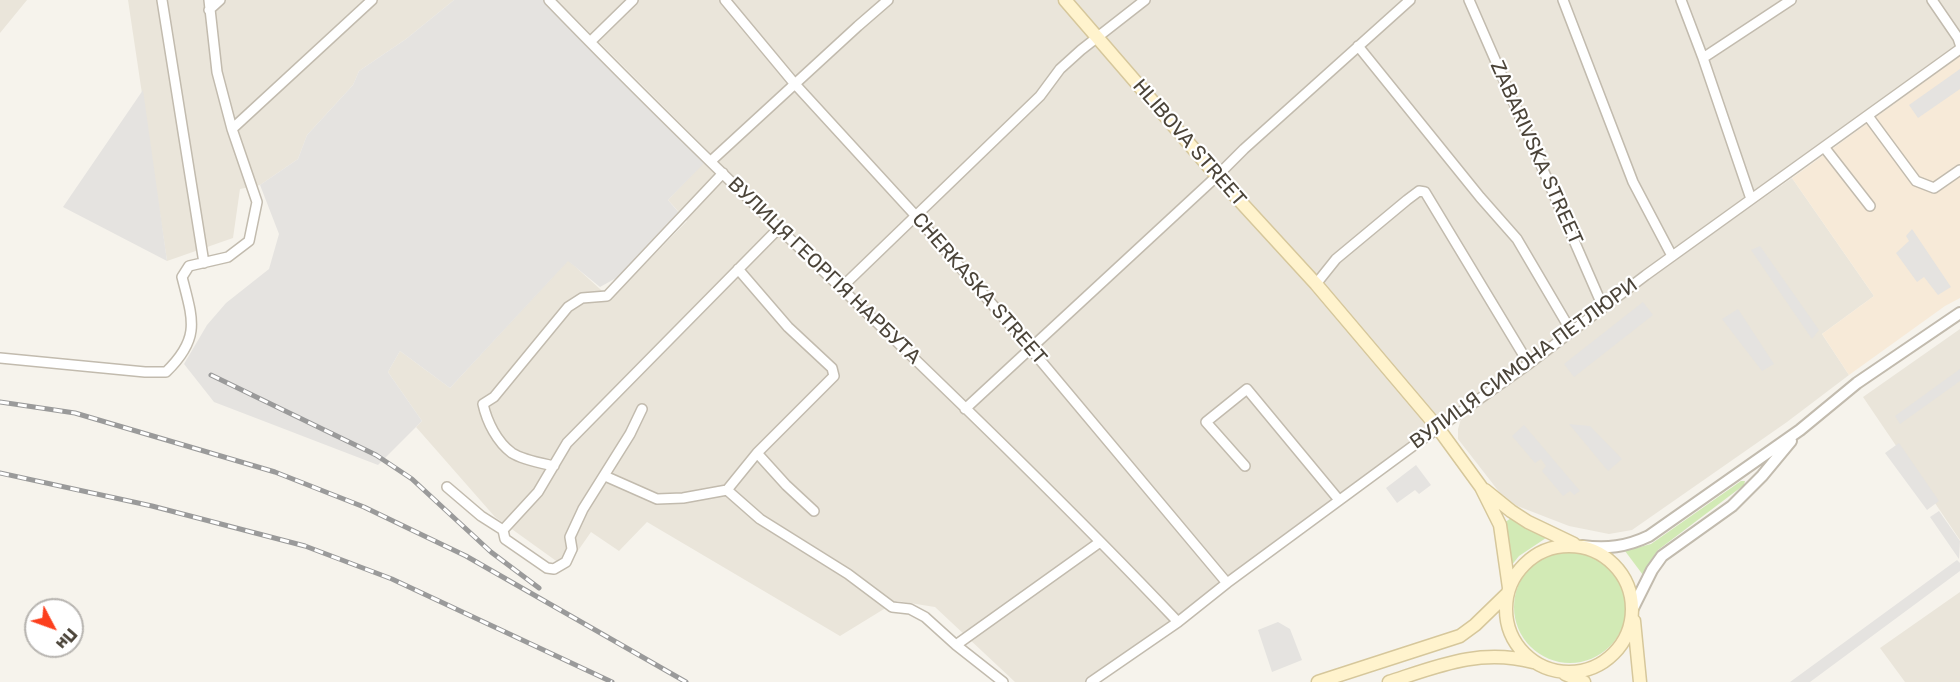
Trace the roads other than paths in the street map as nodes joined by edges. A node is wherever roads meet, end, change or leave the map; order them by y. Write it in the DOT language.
graph roads {
  1 [pos="162,0"];
  2 [pos="220,0"];
  3 [pos="372,0"];
  4 [pos="549,0"];
  5 [pos="633,0"];
  6 [pos="725,0"];
  7 [pos="888,0"];
  8 [pos="1065,0"];
  9 [pos="1146,0"];
  10 [pos="1410,0"];
  11 [pos="1469,0"];
  12 [pos="1563,0"];
  13 [pos="1681,0"];
  14 [pos="1791,0"];
  15 [pos="1932,0"];
  16 [pos="209,5"];
  17 [pos="1097,38"];
  18 [pos="590,42"];
  19 [pos="1960,44"];
  20 [pos="1358,46"];
  21 [pos="1960,49"];
  22 [pos="1704,58"];
  23 [pos="794,83"];
  24 [pos="1868,116"];
  25 [pos="232,129"];
  26 [pos="1824,147"];
  27 [pos="711,161"];
  28 [pos="1960,170"];
  29 [pos="723,173"];
  30 [pos="1217,176"];
  31 [pos="1751,199"];
  32 [pos="1870,206"];
  33 [pos="915,215"];
  34 [pos="778,229"];
  35 [pos="1672,256"];
  36 [pos="204,263"];
  37 [pos="738,269"];
  38 [pos="1316,284"];
  39 [pos="842,287"];
  40 [pos="1603,307"];
  41 [pos="1960,313"];
  42 [pos="1568,334"];
  43 [pos="1030,348"];
  44 [pos="0,358"];
  45 [pos="1530,363"];
  46 [pos="642,409"];
  47 [pos="964,409"];
  48 [pos="1438,428"];
  49 [pos="1800,430"];
  50 [pos="757,453"];
  51 [pos="554,466"];
  52 [pos="1245,466"];
  53 [pos="605,476"];
  54 [pos="447,487"];
  55 [pos="1481,487"];
  56 [pos="727,490"];
  57 [pos="1339,500"];
  58 [pos="814,510"];
  59 [pos="503,530"];
  60 [pos="1100,542"];
  61 [pos="1579,546"];
  62 [pos="1227,583"];
  63 [pos="1509,590"];
  64 [pos="1633,611"];
  65 [pos="1178,622"];
  66 [pos="956,645"];
  67 [pos="1536,663"];
  68 [pos="1558,671"];
  69 [pos="1003,682"];
  70 [pos="1091,682"];
  71 [pos="1318,682"];
  72 [pos="1389,682"];
  73 [pos="1584,682"];
  74 [pos="1640,682"];
  1 -- 36 [label="street"];
  2 -- 16 [label="street"];
  3 -- 25 [label="street"];
  4 -- 18 [label="street, ВУЛИЦЯ ГЕОРГІЯ НАРБУТА"];
  5 -- 18 [label="street"];
  6 -- 23 [label="street, CHERKASKA STREET"];
  7 -- 23 [label="street"];
  8 -- 17 [label="main road, HLIBOVA STREET"];
  9 -- 17 [label="street"];
  10 -- 20 [label="street"];
  11 -- 40 [label="street, ZABARIVSKA STREET"];
  12 -- 35 [label="street"];
  13 -- 22 [label="street"];
  14 -- 22 [label="street"];
  15 -- 19 [label="street"];
  16 -- 25 [label="street"];
  17 -- 30 [label="main road, HLIBOVA STREET"];
  17 -- 33 [label="street"];
  18 -- 27 [label="street, ВУЛИЦЯ ГЕОРГІЯ НАРБУТА"];
  20 -- 30 [label="street"];
  20 -- 42 [label="street"];
  21 -- 24 [label="street, ВУЛИЦЯ СИМОНА ПЕТЛЮРИ"];
  22 -- 31 [label="street"];
  23 -- 27 [label="street"];
  23 -- 33 [label="street, CHERKASKA STREET"];
  24 -- 26 [label="street, ВУЛИЦЯ СИМОНА ПЕТЛЮРИ"];
  24 -- 28 [label="street"];
  25 -- 36 [label="street"];
  26 -- 31 [label="street, ВУЛИЦЯ СИМОНА ПЕТЛЮРИ"];
  26 -- 32 [label="street"];
  27 -- 29 [label="street, ВУЛИЦЯ ГЕОРГІЯ НАРБУТА"];
  29 -- 34 [label="street, ВУЛИЦЯ ГЕОРГІЯ НАРБУТА"];
  29 -- 51 [label="street"];
  30 -- 38 [label="main road, HLIBOVA STREET"];
  30 -- 43 [label="street"];
  31 -- 35 [label="street, ВУЛИЦЯ СИМОНА ПЕТЛЮРИ"];
  33 -- 39 [label="street"];
  33 -- 43 [label="street, CHERKASKA STREET"];
  34 -- 37 [label="street"];
  34 -- 39 [label="street, ВУЛИЦЯ ГЕОРГІЯ НАРБУТА"];
  35 -- 40 [label="street, ВУЛИЦЯ СИМОНА ПЕТЛЮРИ"];
  36 -- 44 [label="street"];
  37 -- 50 [label="street"];
  37 -- 51 [label="street"];
  38 -- 45 [label="street"];
  38 -- 48 [label="main road, HLIBOVA STREET"];
  39 -- 47 [label="street, ВУЛИЦЯ ГЕОРГІЯ НАРБУТА"];
  40 -- 42 [label="street, ВУЛИЦЯ СИМОНА ПЕТЛЮРИ"];
  41 -- 49 [label="street"];
  42 -- 45 [label="street, ВУЛИЦЯ СИМОНА ПЕТЛЮРИ"];
  43 -- 47 [label="street"];
  43 -- 62 [label="street, CHERKASKA STREET"];
  45 -- 48 [label="street, ВУЛИЦЯ СИМОНА ПЕТЛЮРИ"];
  46 -- 53 [label="street"];
  47 -- 60 [label="street, ВУЛИЦЯ ГЕОРГІЯ НАРБУТА"];
  48 -- 55 [label="main road, HLIBOVA STREET"];
  48 -- 57 [label="street, ВУЛИЦЯ СИМОНА ПЕТЛЮРИ"];
  49 -- 61 [label="street"];
  49 -- 64 [label="street"];
  50 -- 56 [label="street"];
  50 -- 58 [label="street"];
  51 -- 59 [label="street"];
  52 -- 57 [label="street"];
  53 -- 56 [label="street"];
  53 -- 59 [label="street"];
  54 -- 59 [label="street"];
  55 -- 61 [label="main road, HLIBOVA STREET"];
  55 -- 63 [label="main road, HLIBOVA STREET"];
  56 -- 66 [label="street"];
  57 -- 62 [label="street, ВУЛИЦЯ СИМОНА ПЕТЛЮРИ"];
  60 -- 65 [label="street, ВУЛИЦЯ ГЕОРГІЯ НАРБУТА"];
  60 -- 66 [label="street"];
  61 -- 63 [label="main road"];
  61 -- 64 [label="main road"];
  62 -- 65 [label="street, ВУЛИЦЯ СИМОНА ПЕТЛЮРИ"];
  63 -- 67 [label="main road"];
  63 -- 71 [label="main road"];
  64 -- 68 [label="main road"];
  64 -- 74 [label="main road"];
  65 -- 70 [label="street, ВУЛИЦЯ СИМОНА ПЕТЛЮРИ"];
  66 -- 69 [label="street"];
  67 -- 68 [label="main road"];
  67 -- 72 [label="main road"];
  68 -- 73 [label="main road"];
}
